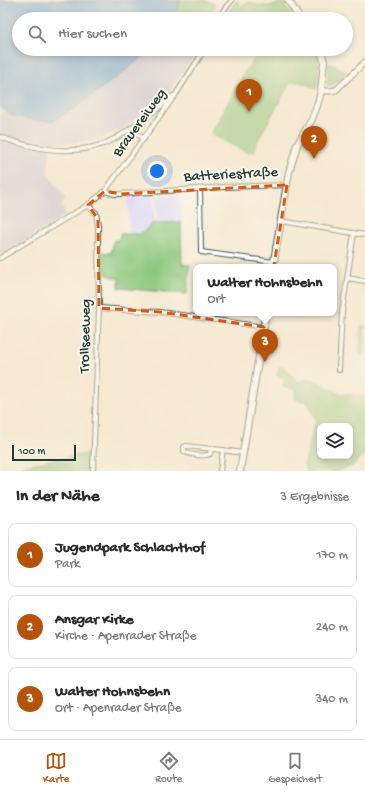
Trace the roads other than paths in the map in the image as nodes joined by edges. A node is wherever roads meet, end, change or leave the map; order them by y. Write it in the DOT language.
graph roads {
  1 [pos="232,0"];
  2 [pos="288,0"];
  3 [pos="222,12"];
  4 [pos="296,12"];
  5 [pos="200,56"];
  6 [pos="323,56"];
  7 [pos="365,62"];
  8 [pos="321,91"];
  9 [pos="176,94"];
  10 [pos="131,128"];
  11 [pos="0,137"];
  12 [pos="144,139"];
  13 [pos="287,185"];
  14 [pos="200,189"];
  15 [pos="105,191"];
  16 [pos="88,205"];
  17 [pos="281,221"];
  18 [pos="354,233"];
  19 [pos="365,235"];
  20 [pos="0,258"];
  21 [pos="274,264"];
  22 [pos="347,278"];
  23 [pos="365,281"];
  24 [pos="99,308"];
  25 [pos="266,316"];
  26 [pos="264,328"];
  27 [pos="339,370"];
  28 [pos="211,449"];
  29 [pos="223,450"];
  30 [pos="243,453"];
  31 [pos="93,471"];
  32 [pos="220,471"];
  33 [pos="240,471"];
  1 -- 3 [label="street"];
  2 -- 4 [label="main road"];
  5 -- 9 [label="street, Brauereiweg"];
  6 -- 8 [label="main road"];
  7 -- 8 [label="street"];
  8 -- 13 [label="main road"];
  9 -- 10 [label="street"];
  9 -- 12 [label="street, Brauereiweg"];
  10 -- 11 [label="street"];
  10 -- 12 [label="street"];
  12 -- 15 [label="street, Brauereiweg"];
  13 -- 14 [label="street, Batteriestraße"];
  13 -- 17 [label="main road"];
  14 -- 15 [label="street, Batteriestraße"];
  14 -- 21 [label="street"];
  15 -- 16 [label="street, Brauereiweg"];
  16 -- 20 [label="street"];
  16 -- 24 [label="street, Trollseeweg"];
  17 -- 18 [label="street"];
  17 -- 21 [label="main road"];
  18 -- 19 [label="street"];
  18 -- 22 [label="street"];
  22 -- 23 [label="street"];
  22 -- 27 [label="street"];
  24 -- 26 [label="street"];
  24 -- 31 [label="street, Trollseeweg"];
  25 -- 26 [label="main road"];
  26 -- 30 [label="main road"];
  28 -- 28 [label="street"];
  28 -- 29 [label="street"];
  29 -- 30 [label="street"];
  29 -- 32 [label="street"];
  30 -- 33 [label="main road"];
}
